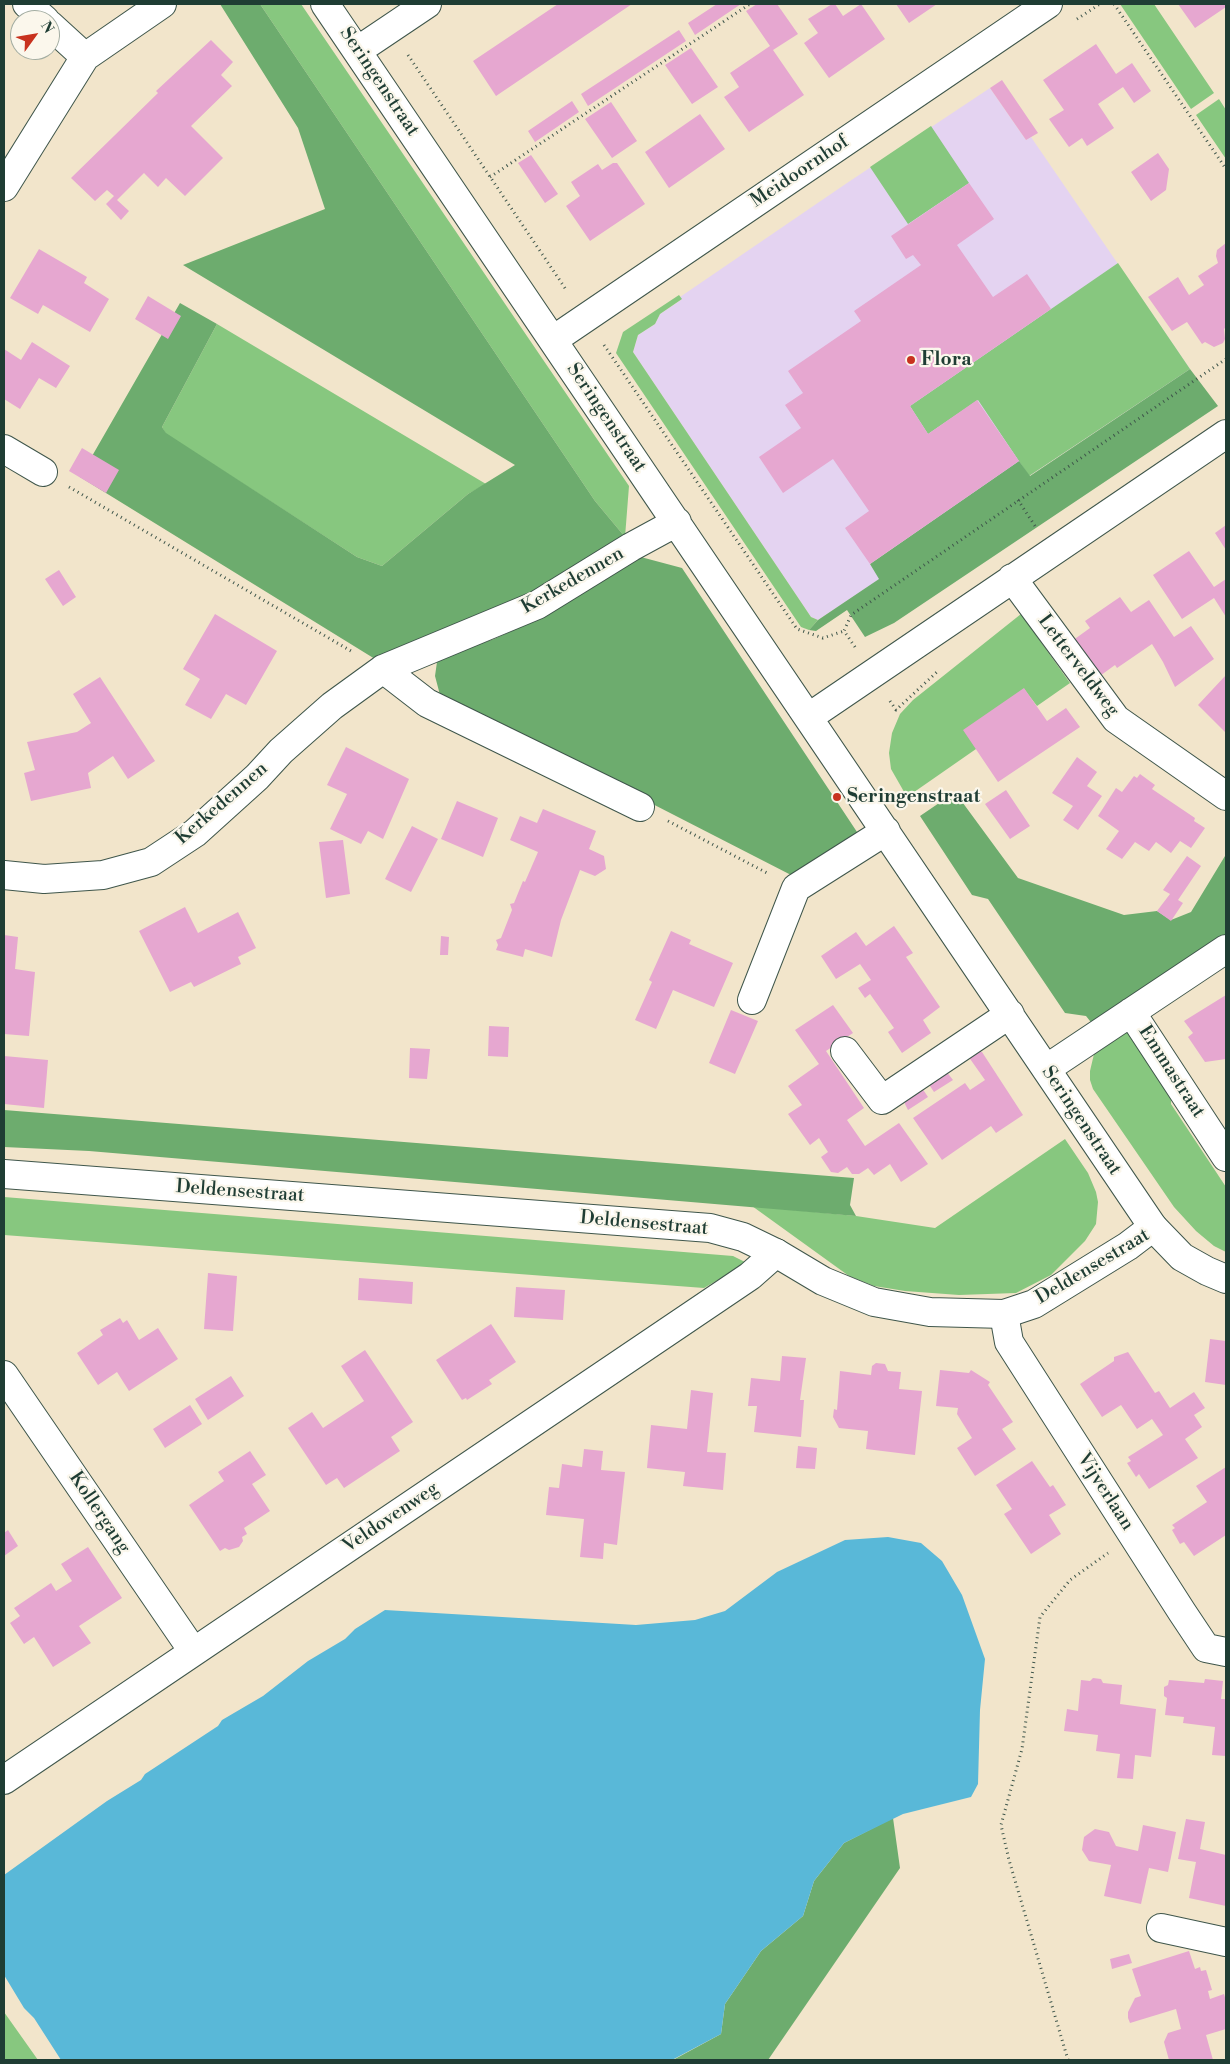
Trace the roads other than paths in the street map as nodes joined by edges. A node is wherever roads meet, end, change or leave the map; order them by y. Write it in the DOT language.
graph roads {
  1 [pos="162,4"];
  2 [pos="326,4"];
  3 [pos="427,4"];
  4 [pos="1048,4"];
  5 [pos="60,34"];
  6 [pos="357,51"];
  7 [pos="85,57"];
  8 [pos="4,187"];
  9 [pos="552,340"];
  10 [pos="1226,434"];
  11 [pos="4,449"];
  12 [pos="43,472"];
  13 [pos="677,522"];
  14 [pos="1012,578"];
  15 [pos="383,669"];
  16 [pos="809,717"];
  17 [pos="1226,796"];
  18 [pos="640,806"];
  19 [pos="886,831"];
  20 [pos="4,875"];
  21 [pos="1226,949"];
  22 [pos="752,1000"];
  23 [pos="1131,1012"];
  24 [pos="1010,1014"];
  25 [pos="845,1052"];
  26 [pos="1046,1069"];
  27 [pos="1226,1157"];
  28 [pos="4,1174"];
  29 [pos="1154,1227"];
  30 [pos="776,1253"];
  31 [pos="1226,1279"];
  32 [pos="1004,1314"];
  33 [pos="4,1375"];
  34 [pos="193,1651"];
  35 [pos="1226,1652"];
  36 [pos="4,1780"];
  37 [pos="1160,1928"];
  38 [pos="1226,1942"];
  1 -- 7 [label="street"];
  2 -- 6 [label="street, Seringenstraat"];
  3 -- 6 [label="street"];
  4 -- 9 [label="street, Meidoornhof"];
  5 -- 7 [label="street"];
  6 -- 9 [label="street, Seringenstraat"];
  7 -- 8 [label="street"];
  9 -- 13 [label="street, Seringenstraat"];
  10 -- 14 [label="street"];
  11 -- 12 [label="street"];
  13 -- 15 [label="street, Kerkedennen"];
  13 -- 16 [label="street, Seringenstraat"];
  14 -- 16 [label="street"];
  14 -- 17 [label="street, Letterveldweg"];
  15 -- 18 [label="street"];
  15 -- 20 [label="street, Kerkedennen"];
  16 -- 19 [label="street, Seringenstraat"];
  19 -- 22 [label="street"];
  19 -- 24 [label="street, Seringenstraat"];
  21 -- 23 [label="street, Emmastraat"];
  23 -- 26 [label="street, Emmastraat"];
  23 -- 27 [label="street, Emmastraat"];
  24 -- 25 [label="street"];
  24 -- 26 [label="street, Seringenstraat"];
  26 -- 29 [label="street, Seringenstraat"];
  28 -- 30 [label="street, Deldensestraat"];
  29 -- 31 [label="street, Deldensestraat"];
  29 -- 32 [label="street, Deldensestraat"];
  30 -- 32 [label="street, Deldensestraat"];
  30 -- 34 [label="street, Veldovenweg"];
  32 -- 35 [label="street, Vijverlaan"];
  33 -- 34 [label="street, Kollergang"];
  34 -- 36 [label="street, Veldovenweg"];
  37 -- 38 [label="street"];
}
